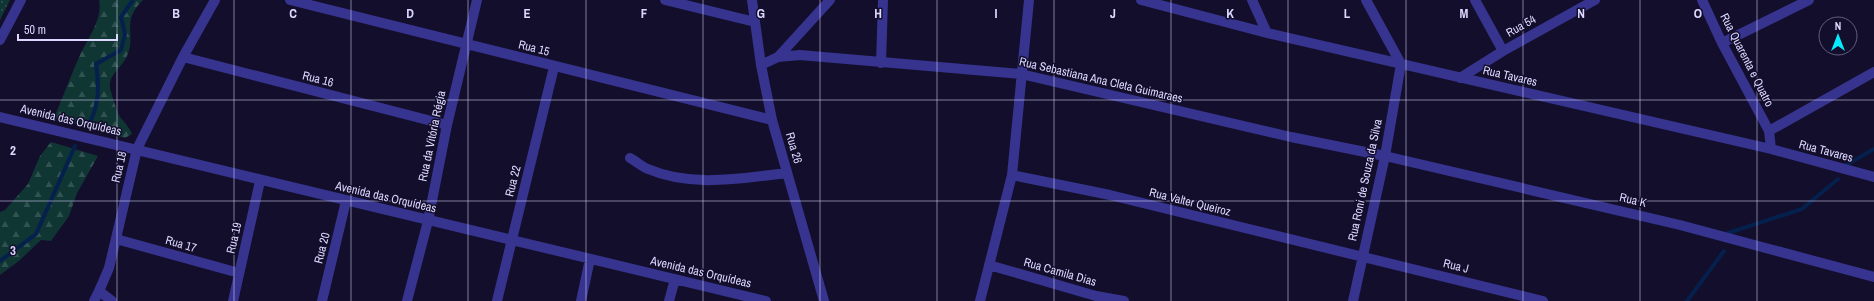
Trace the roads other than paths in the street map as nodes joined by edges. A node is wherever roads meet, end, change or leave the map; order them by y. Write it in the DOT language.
graph roads {
  1 [pos="21,0"];
  2 [pos="215,0"];
  3 [pos="290,0"];
  4 [pos="477,0"];
  5 [pos="665,0"];
  6 [pos="752,0"];
  7 [pos="830,0"];
  8 [pos="883,0"];
  9 [pos="1029,0"];
  10 [pos="1141,0"];
  11 [pos="1252,0"];
  12 [pos="1366,0"];
  13 [pos="1475,0"];
  14 [pos="1702,0"];
  15 [pos="1809,0"];
  16 [pos="1592,1"];
  17 [pos="755,22"];
  18 [pos="1267,34"];
  19 [pos="0,40"];
  20 [pos="1722,43"];
  21 [pos="467,44"];
  22 [pos="1503,51"];
  23 [pos="182,57"];
  24 [pos="778,57"];
  25 [pos="880,63"];
  26 [pos="1401,64"];
  27 [pos="761,65"];
  28 [pos="554,67"];
  29 [pos="1874,72"];
  30 [pos="1021,74"];
  31 [pos="1460,78"];
  32 [pos="0,117"];
  33 [pos="772,120"];
  34 [pos="446,125"];
  35 [pos="1769,131"];
  36 [pos="136,149"];
  37 [pos="1771,149"];
  38 [pos="1386,156"];
  39 [pos="630,158"];
  40 [pos="787,173"];
  41 [pos="1012,175"];
  42 [pos="1874,177"];
  43 [pos="260,181"];
  44 [pos="346,201"];
  45 [pos="428,221"];
  46 [pos="116,239"];
  47 [pos="512,241"];
  48 [pos="1362,257"];
  49 [pos="590,259"];
  50 [pos="989,265"];
  51 [pos="239,273"];
  52 [pos="1874,277"];
  53 [pos="675,280"];
  54 [pos="99,291"];
  55 [pos="754,300"];
  56 [pos="94,301"];
  57 [pos="112,301"];
  58 [pos="233,301"];
  59 [pos="322,301"];
  60 [pos="407,301"];
  61 [pos="497,301"];
  62 [pos="581,301"];
  63 [pos="670,301"];
  64 [pos="766,301"];
  65 [pos="824,301"];
  66 [pos="980,301"];
  67 [pos="1124,301"];
  68 [pos="1353,301"];
  69 [pos="1544,301"];
  1 -- 19 [label="street"];
  2 -- 23 [label="street, Rua 18"];
  3 -- 21 [label="street, Rua 15"];
  4 -- 21 [label="street, Rua da Vitória Régia"];
  5 -- 17 [label="street"];
  6 -- 17 [label="street, Rua 26"];
  7 -- 24 [label="street"];
  8 -- 25 [label="street"];
  9 -- 30 [label="street"];
  10 -- 18 [label="street, Rua Tavares"];
  11 -- 18 [label="street"];
  12 -- 26 [label="street"];
  13 -- 22 [label="street"];
  14 -- 20 [label="street, Rua Quarenta e Quatro"];
  15 -- 20 [label="street"];
  16 -- 22 [label="street, Rua 54"];
  17 -- 27 [label="street, Rua 26"];
  18 -- 26 [label="street, Rua Tavares"];
  20 -- 35 [label="street, Rua Quarenta e Quatro"];
  21 -- 28 [label="street, Rua 15"];
  21 -- 34 [label="street, Rua da Vitória Régia"];
  22 -- 31 [label="street, Rua 54"];
  23 -- 34 [label="street, Rua 16"];
  23 -- 36 [label="street, Rua 18"];
  24 -- 25 [label="street, Rua Sebastiana Ana Cleta Guimaraes"];
  24 -- 27 [label="street, Rua Sebastiana Ana Cleta Guimaraes"];
  25 -- 30 [label="street, Rua Sebastiana Ana Cleta Guimaraes"];
  26 -- 31 [label="street, Rua Tavares"];
  26 -- 38 [label="street, Rua Roni de Souza da Silva"];
  27 -- 33 [label="street, Rua 26"];
  28 -- 33 [label="street, Rua 15"];
  28 -- 47 [label="street, Rua 22"];
  29 -- 35 [label="street"];
  30 -- 38 [label="street, Rua Sebastiana Ana Cleta Guimaraes"];
  30 -- 41 [label="street"];
  31 -- 37 [label="street, Rua Tavares"];
  32 -- 36 [label="street, Avenida das Orquídeas"];
  33 -- 40 [label="street, Rua 26"];
  34 -- 45 [label="street, Rua da Vitória Régia"];
  35 -- 37 [label="street"];
  36 -- 43 [label="street, Avenida das Orquídeas"];
  36 -- 46 [label="street, Rua 18"];
  37 -- 42 [label="street, Rua Tavares"];
  38 -- 48 [label="street, Rua Roni de Souza da Silva"];
  38 -- 52 [label="street, Rua K"];
  39 -- 40 [label="street"];
  40 -- 65 [label="street, Rua 26"];
  41 -- 48 [label="street, Rua Valter Queiroz"];
  41 -- 50 [label="street"];
  43 -- 44 [label="street, Avenida das Orquídeas"];
  43 -- 51 [label="street, Rua 19"];
  44 -- 45 [label="street, Avenida das Orquídeas"];
  44 -- 59 [label="street, Rua 20"];
  45 -- 47 [label="street, Avenida das Orquídeas"];
  45 -- 60 [label="street, Rua da Vitória Régia"];
  46 -- 51 [label="street, Rua 17"];
  46 -- 54 [label="street, Rua 18"];
  47 -- 49 [label="street, Avenida das Orquídeas"];
  47 -- 61 [label="street, Rua 22"];
  48 -- 68 [label="street, Rua Roni de Souza da Silva"];
  48 -- 69 [label="street, Rua J"];
  49 -- 53 [label="street, Avenida das Orquídeas"];
  49 -- 62 [label="street"];
  50 -- 66 [label="street"];
  50 -- 67 [label="street, Rua Camila Dias"];
  51 -- 58 [label="street, Rua 19"];
  53 -- 55 [label="street, Avenida das Orquídeas"];
  53 -- 63 [label="street"];
  54 -- 56 [label="street, Rua 18"];
  54 -- 57 [label="street"];
  55 -- 64 [label="street, Avenida das Orquídeas"];
}
